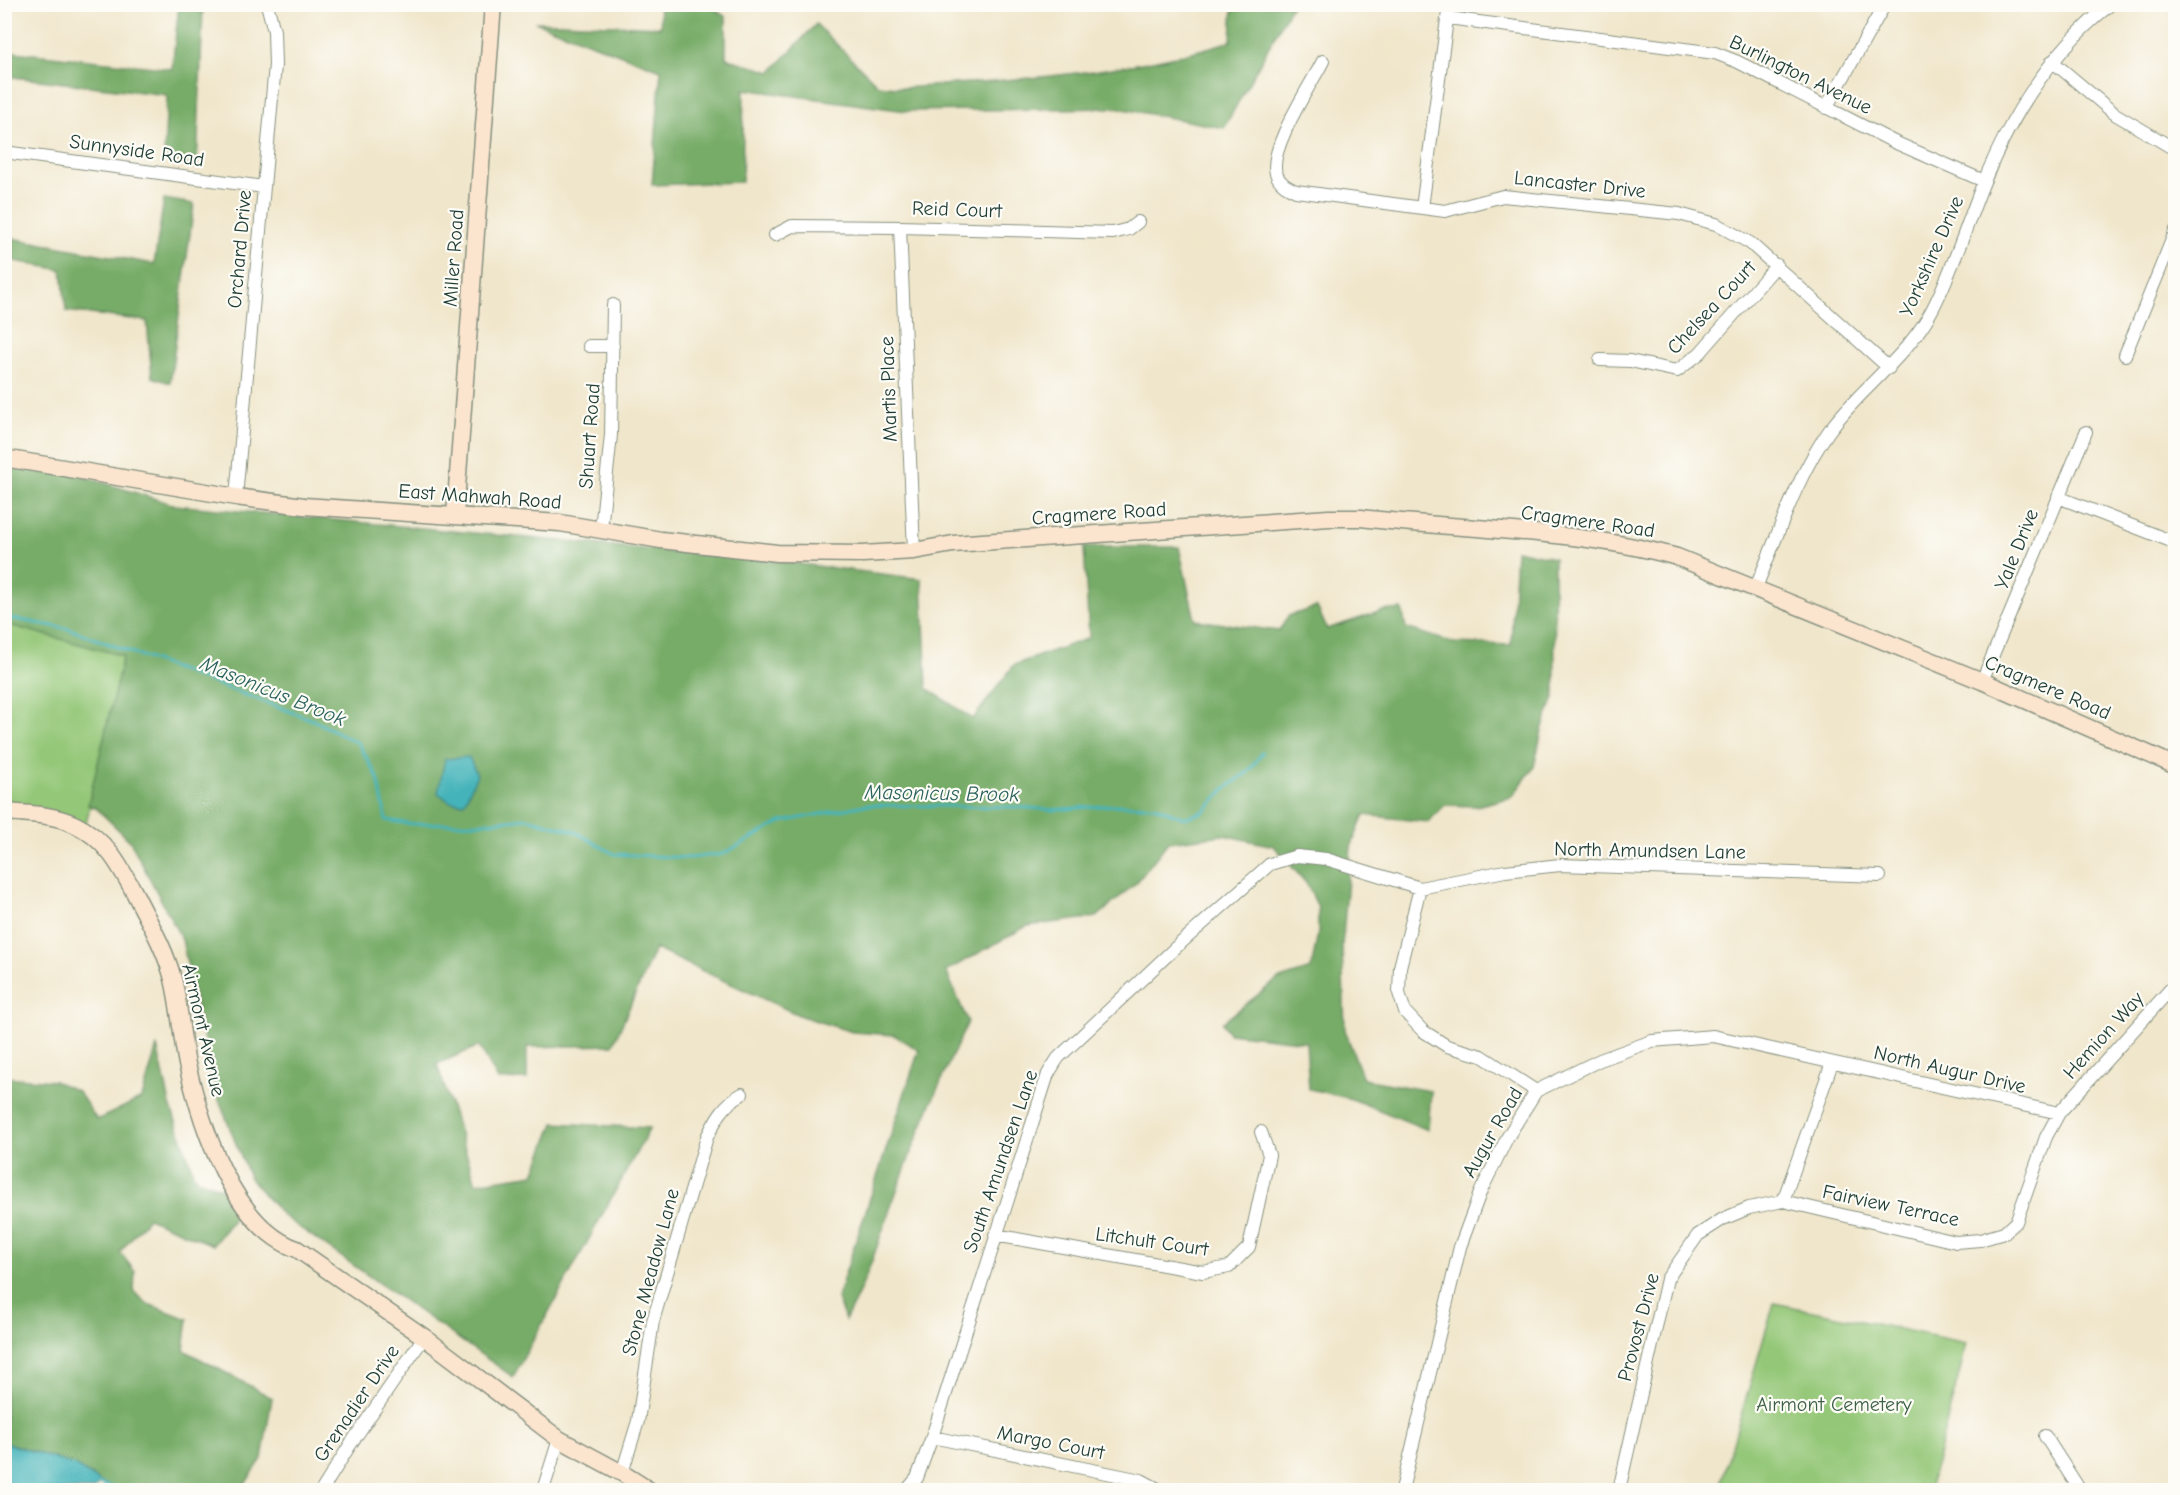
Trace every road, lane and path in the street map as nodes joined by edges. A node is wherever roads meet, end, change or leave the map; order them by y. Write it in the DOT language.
graph roads {
  1 [pos="267,4"];
  2 [pos="493,4"];
  3 [pos="1449,4"];
  4 [pos="1885,4"];
  5 [pos="2110,4"];
  6 [pos="1448,18"];
  7 [pos="2052,61"];
  8 [pos="1323,62"];
  9 [pos="1826,108"];
  10 [pos="2175,150"];
  11 [pos="4,152"];
  12 [pos="1984,181"];
  13 [pos="264,187"];
  14 [pos="1422,208"];
  15 [pos="1138,222"];
  16 [pos="900,227"];
  17 [pos="2175,230"];
  18 [pos="775,235"];
  19 [pos="1777,265"];
  20 [pos="613,305"];
  21 [pos="589,346"];
  22 [pos="613,346"];
  23 [pos="2125,355"];
  24 [pos="1600,360"];
  25 [pos="1889,368"];
  26 [pos="2086,432"];
  27 [pos="4,458"];
  28 [pos="236,497"];
  29 [pos="2058,497"];
  30 [pos="455,515"];
  31 [pos="601,529"];
  32 [pos="2175,543"];
  33 [pos="953,544"];
  34 [pos="914,551"];
  35 [pos="1756,587"];
  36 [pos="1982,681"];
  37 [pos="2175,766"];
  38 [pos="4,812"];
  39 [pos="1880,876"];
  40 [pos="1420,888"];
  41 [pos="2175,983"];
  42 [pos="1832,1063"];
  43 [pos="1536,1091"];
  44 [pos="742,1094"];
  45 [pos="2059,1113"];
  46 [pos="1262,1132"];
  47 [pos="1783,1201"];
  48 [pos="995,1235"];
  49 [pos="424,1337"];
  50 [pos="2045,1436"];
  51 [pos="932,1437"];
  52 [pos="559,1439"];
  53 [pos="622,1473"];
  54 [pos="322,1491"];
  55 [pos="543,1491"];
  56 [pos="648,1491"];
  57 [pos="908,1491"];
  58 [pos="1160,1491"];
  59 [pos="1402,1491"];
  60 [pos="1619,1491"];
  61 [pos="2080,1491"];
  1 -- 13 [label="street, Orchard Drive"];
  2 -- 30 [label="street, Miller Road"];
  3 -- 6 [label="street"];
  4 -- 9 [label="street"];
  5 -- 7 [label="street, Yorkshire Drive"];
  6 -- 9 [label="street, Burlington Avenue"];
  6 -- 14 [label="street"];
  7 -- 10 [label="street"];
  7 -- 12 [label="street, Yorkshire Drive"];
  8 -- 14 [label="street, Lancaster Drive"];
  9 -- 12 [label="street, Burlington Avenue"];
  11 -- 13 [label="street, Sunnyside Road"];
  12 -- 25 [label="street, Yorkshire Drive"];
  13 -- 28 [label="street, Orchard Drive"];
  14 -- 19 [label="street, Lancaster Drive"];
  15 -- 16 [label="street, Reid Court"];
  16 -- 18 [label="street, Reid Court"];
  16 -- 34 [label="street, Martis Place"];
  17 -- 23 [label="street"];
  19 -- 24 [label="street, Chelsea Court"];
  19 -- 25 [label="street, Lancaster Drive"];
  20 -- 22 [label="street, Shuart Road"];
  21 -- 22 [label="street"];
  22 -- 31 [label="street, Shuart Road"];
  25 -- 35 [label="street, Yorkshire Drive"];
  26 -- 29 [label="street, Yale Drive"];
  27 -- 28 [label="street, East Mahwah Road"];
  28 -- 30 [label="street, East Mahwah Road"];
  29 -- 32 [label="street"];
  29 -- 36 [label="street, Yale Drive"];
  30 -- 31 [label="street, East Mahwah Road"];
  31 -- 34 [label="street, East Mahwah Road"];
  33 -- 34 [label="street, East Mahwah Road"];
  33 -- 35 [label="street, Cragmere Road"];
  35 -- 36 [label="street, Cragmere Road"];
  36 -- 37 [label="street, Cragmere Road"];
  38 -- 49 [label="street, Airmont Avenue"];
  39 -- 40 [label="street, North Amundsen Lane"];
  40 -- 43 [label="street"];
  40 -- 48 [label="street, South Amundsen Lane"];
  41 -- 45 [label="street, Hemion Way"];
  42 -- 43 [label="street, Augur Road"];
  42 -- 45 [label="street, North Augur Drive"];
  42 -- 47 [label="street"];
  43 -- 59 [label="street, Augur Road"];
  44 -- 53 [label="street, Stone Meadow Lane"];
  45 -- 47 [label="street, Fairview Terrace"];
  46 -- 48 [label="street, Litchult Court"];
  47 -- 60 [label="street, Provost Drive"];
  48 -- 51 [label="street, South Amundsen Lane"];
  49 -- 52 [label="street, Airmont Avenue"];
  49 -- 54 [label="street, Grenadier Drive"];
  50 -- 61 [label="street"];
  51 -- 57 [label="street, South Amundsen Lane"];
  51 -- 58 [label="street, Margo Court"];
  52 -- 53 [label="street, Airmont Avenue"];
  52 -- 55 [label="street"];
  53 -- 56 [label="street, Airmont Avenue"];
}
